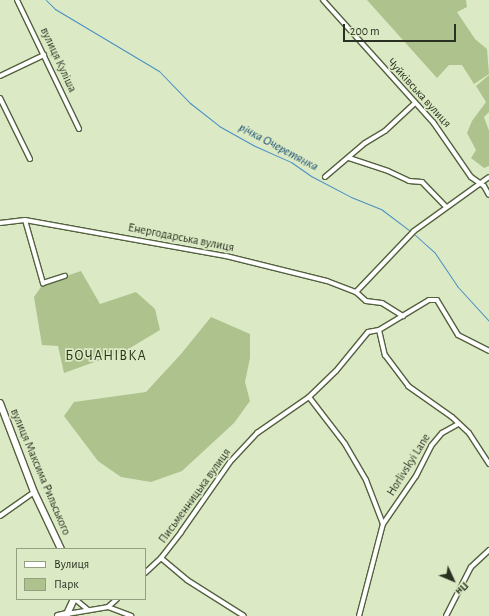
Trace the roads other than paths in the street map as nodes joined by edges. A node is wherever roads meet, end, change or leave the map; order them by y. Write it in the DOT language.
graph roads {
  1 [pos="18,0"];
  2 [pos="323,0"];
  3 [pos="44,55"];
  4 [pos="0,76"];
  5 [pos="0,98"];
  6 [pos="415,104"];
  7 [pos="79,129"];
  8 [pos="349,158"];
  9 [pos="30,159"];
  10 [pos="325,177"];
  11 [pos="489,177"];
  12 [pos="480,183"];
  13 [pos="489,195"];
  14 [pos="446,207"];
  15 [pos="26,220"];
  16 [pos="0,223"];
  17 [pos="65,276"];
  18 [pos="356,292"];
  19 [pos="403,316"];
  20 [pos="379,330"];
  21 [pos="489,351"];
  22 [pos="309,397"];
  23 [pos="0,403"];
  24 [pos="458,424"];
  25 [pos="489,464"];
  26 [pos="34,492"];
  27 [pos="0,516"];
  28 [pos="382,524"];
  29 [pos="61,548"];
  30 [pos="489,550"];
  31 [pos="161,558"];
  32 [pos="146,572"];
  33 [pos="74,600"];
  34 [pos="75,600"];
  35 [pos="116,600"];
  36 [pos="108,607"];
  37 [pos="87,609"];
  38 [pos="67,614"];
  39 [pos="58,616"];
  40 [pos="131,616"];
  41 [pos="244,616"];
  42 [pos="359,616"];
  43 [pos="446,616"];
  1 -- 3 [label="street, вулиця Куліша"];
  2 -- 6 [label="street, Чуйківська вулиця"];
  3 -- 4 [label="street"];
  3 -- 7 [label="street, вулиця Куліша"];
  5 -- 9 [label="street"];
  6 -- 8 [label="street"];
  6 -- 12 [label="street, Чуйківська вулиця"];
  8 -- 10 [label="street"];
  8 -- 14 [label="street"];
  11 -- 12 [label="street"];
  12 -- 13 [label="street, Чуйківська вулиця"];
  12 -- 14 [label="street"];
  14 -- 18 [label="street"];
  15 -- 16 [label="street, Енергодарська вулиця"];
  15 -- 17 [label="street"];
  15 -- 18 [label="street, Енергодарська вулиця"];
  18 -- 19 [label="street, Енергодарська вулиця"];
  19 -- 20 [label="street, Письменницька вулиця"];
  19 -- 21 [label="street, Письменницька вулиця"];
  20 -- 22 [label="street, Письменницька вулиця"];
  20 -- 24 [label="street"];
  22 -- 28 [label="street"];
  22 -- 31 [label="street, Письменницька вулиця"];
  23 -- 26 [label="main road, вулиця Максима Рильського"];
  24 -- 25 [label="street"];
  24 -- 28 [label="street, Horlivskyi Lane"];
  26 -- 27 [label="street"];
  26 -- 29 [label="main road, вулиця Максима Рильського"];
  28 -- 42 [label="street, Horlivskyi Lane"];
  30 -- 43 [label="street"];
  31 -- 32 [label="street, Письменницька вулиця"];
  31 -- 41 [label="street"];
  33 -- 38 [label="main road"];
  34 -- 37 [label="street"];
  35 -- 36 [label="street"];
  36 -- 37 [label="street"];
  36 -- 40 [label="street"];
  37 -- 38 [label="street"];
  38 -- 39 [label="main road"];
}
